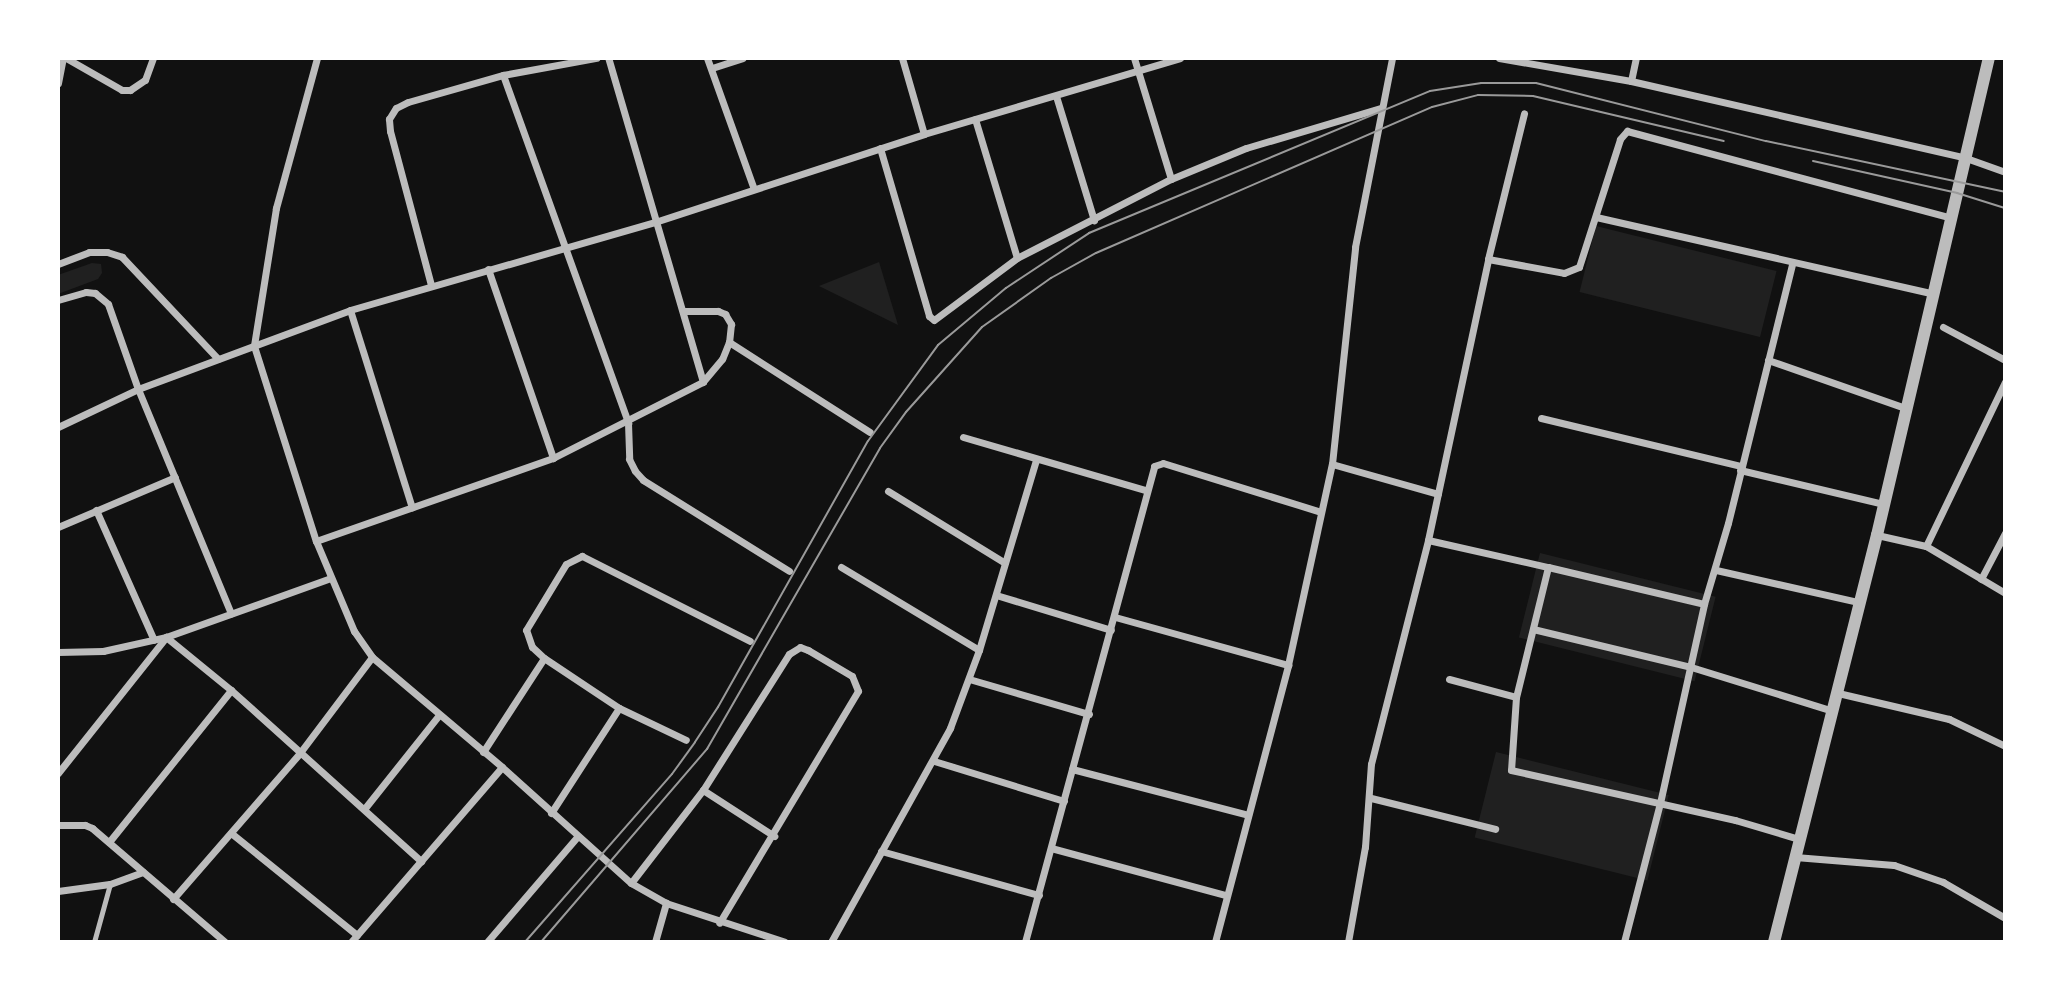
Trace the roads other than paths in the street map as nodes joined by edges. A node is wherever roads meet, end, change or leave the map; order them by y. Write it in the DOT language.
graph roads {
  1 [pos="64,58"];
  2 [pos="153,58"];
  3 [pos="317,58"];
  4 [pos="596,58"];
  5 [pos="608,58"];
  6 [pos="707,58"];
  7 [pos="742,58"];
  8 [pos="902,58"];
  9 [pos="1134,58"];
  10 [pos="1180,58"];
  11 [pos="1392,58"];
  12 [pos="1499,58"];
  13 [pos="1636,58"];
  14 [pos="1989,58"];
  15 [pos="712,68"];
  16 [pos="1138,73"];
  17 [pos="503,75"];
  18 [pos="1631,81"];
  19 [pos="58,83"];
  20 [pos="1056,96"];
  21 [pos="1381,108"];
  22 [pos="1524,113"];
  23 [pos="975,119"];
  24 [pos="924,134"];
  25 [pos="880,148"];
  26 [pos="1966,158"];
  27 [pos="2005,172"];
  28 [pos="1171,179"];
  29 [pos="754,189"];
  30 [pos="1596,217"];
  31 [pos="1951,218"];
  32 [pos="1094,220"];
  33 [pos="655,222"];
  34 [pos="567,247"];
  35 [pos="1017,258"];
  36 [pos="1488,259"];
  37 [pos="58,264"];
  38 [pos="1792,264"];
  39 [pos="488,269"];
  40 [pos="431,285"];
  41 [pos="1931,293"];
  42 [pos="58,300"];
  43 [pos="350,310"];
  44 [pos="683,312"];
  45 [pos="1943,327"];
  46 [pos="729,342"];
  47 [pos="254,346"];
  48 [pos="218,359"];
  49 [pos="1768,360"];
  50 [pos="2005,360"];
  51 [pos="703,382"];
  52 [pos="2005,383"];
  53 [pos="138,389"];
  54 [pos="1905,408"];
  55 [pos="1541,418"];
  56 [pos="628,423"];
  57 [pos="58,427"];
  58 [pos="870,432"];
  59 [pos="963,437"];
  60 [pos="553,458"];
  61 [pos="1036,460"];
  62 [pos="1332,464"];
  63 [pos="1740,468"];
  64 [pos="175,477"];
  65 [pos="1146,490"];
  66 [pos="888,491"];
  67 [pos="1438,494"];
  68 [pos="1884,504"];
  69 [pos="412,508"];
  70 [pos="96,510"];
  71 [pos="1321,512"];
  72 [pos="58,527"];
  73 [pos="2005,533"];
  74 [pos="1877,535"];
  75 [pos="1428,540"];
  76 [pos="316,541"];
  77 [pos="1926,547"];
  78 [pos="1005,563"];
  79 [pos="841,567"];
  80 [pos="1548,567"];
  81 [pos="1716,570"];
  82 [pos="789,572"];
  83 [pos="331,578"];
  84 [pos="1981,579"];
  85 [pos="2005,593"];
  86 [pos="996,595"];
  87 [pos="1858,602"];
  88 [pos="1704,604"];
  89 [pos="231,613"];
  90 [pos="1115,617"];
  91 [pos="1533,629"];
  92 [pos="1111,630"];
  93 [pos="166,637"];
  94 [pos="154,640"];
  95 [pos="750,641"];
  96 [pos="979,650"];
  97 [pos="58,652"];
  98 [pos="372,657"];
  99 [pos="544,658"];
  100 [pos="1288,665"];
  101 [pos="1691,667"];
  102 [pos="969,679"];
  103 [pos="1449,679"];
  104 [pos="231,691"];
  105 [pos="1838,693"];
  106 [pos="1516,697"];
  107 [pos="619,708"];
  108 [pos="1833,711"];
  109 [pos="1089,714"];
  110 [pos="439,715"];
  111 [pos="686,740"];
  112 [pos="2005,746"];
  113 [pos="483,751"];
  114 [pos="299,754"];
  115 [pos="934,761"];
  116 [pos="502,767"];
  117 [pos="1072,769"];
  118 [pos="58,773"];
  119 [pos="702,790"];
  120 [pos="1371,798"];
  121 [pos="1064,801"];
  122 [pos="1660,803"];
  123 [pos="365,808"];
  124 [pos="551,813"];
  125 [pos="1248,815"];
  126 [pos="58,825"];
  127 [pos="1495,829"];
  128 [pos="231,833"];
  129 [pos="774,836"];
  130 [pos="577,837"];
  131 [pos="1799,839"];
  132 [pos="109,842"];
  133 [pos="1051,848"];
  134 [pos="881,851"];
  135 [pos="1794,857"];
  136 [pos="421,861"];
  137 [pos="143,872"];
  138 [pos="631,883"];
  139 [pos="110,884"];
  140 [pos="58,891"];
  141 [pos="1038,895"];
  142 [pos="1225,895"];
  143 [pos="173,899"];
  144 [pos="666,902"];
  145 [pos="2005,918"];
  146 [pos="719,923"];
  147 [pos="357,935"];
  148 [pos="222,941"];
  149 [pos="94,942"];
  150 [pos="351,942"];
  151 [pos="487,942"];
  152 [pos="655,942"];
  153 [pos="785,942"];
  154 [pos="831,942"];
  155 [pos="1025,942"];
  156 [pos="1214,942"];
  157 [pos="1348,942"];
  158 [pos="1624,942"];
  159 [pos="1773,942"];
  1 -- 2 [label="street"];
  1 -- 19 [label="street"];
  3 -- 47 [label="street"];
  4 -- 17 [label="street"];
  5 -- 33 [label="street"];
  6 -- 15 [label="street"];
  7 -- 15 [label="street"];
  8 -- 24 [label="street"];
  9 -- 16 [label="street"];
  10 -- 16 [label="street"];
  11 -- 21 [label="street"];
  12 -- 18 [label="street"];
  13 -- 18 [label="street"];
  14 -- 26 [label="street"];
  15 -- 29 [label="street"];
  16 -- 20 [label="street"];
  16 -- 28 [label="street"];
  17 -- 34 [label="street"];
  17 -- 40 [label="street"];
  18 -- 26 [label="street"];
  20 -- 23 [label="street"];
  20 -- 32 [label="street"];
  21 -- 28 [label="street"];
  21 -- 62 [label="street"];
  22 -- 36 [label="street"];
  23 -- 24 [label="street"];
  23 -- 35 [label="street"];
  24 -- 25 [label="street"];
  25 -- 29 [label="street"];
  25 -- 35 [label="street"];
  26 -- 27 [label="street"];
  26 -- 31 [label="street"];
  28 -- 32 [label="street"];
  29 -- 33 [label="street"];
  30 -- 31 [label="street"];
  30 -- 36 [label="street"];
  30 -- 38 [label="street"];
  31 -- 41 [label="street"];
  32 -- 35 [label="street"];
  33 -- 34 [label="street"];
  33 -- 44 [label="street"];
  34 -- 39 [label="street"];
  34 -- 56 [label="street"];
  36 -- 67 [label="street"];
  37 -- 48 [label="street"];
  38 -- 41 [label="street"];
  38 -- 49 [label="street"];
  39 -- 40 [label="street"];
  39 -- 60 [label="street"];
  40 -- 43 [label="street"];
  41 -- 54 [label="street"];
  42 -- 53 [label="street"];
  43 -- 47 [label="street"];
  43 -- 69 [label="street"];
  44 -- 46 [label="street"];
  44 -- 51 [label="street"];
  45 -- 50 [label="street"];
  46 -- 51 [label="street"];
  46 -- 58 [label="street"];
  47 -- 48 [label="street"];
  47 -- 76 [label="street"];
  48 -- 53 [label="street"];
  49 -- 54 [label="street"];
  49 -- 63 [label="street"];
  51 -- 56 [label="street"];
  52 -- 77 [label="street"];
  53 -- 57 [label="street"];
  53 -- 64 [label="street"];
  54 -- 68 [label="street"];
  55 -- 63 [label="street"];
  56 -- 60 [label="street"];
  56 -- 82 [label="street"];
  59 -- 61 [label="street"];
  60 -- 69 [label="street"];
  61 -- 65 [label="street"];
  61 -- 78 [label="street"];
  62 -- 67 [label="street"];
  62 -- 71 [label="street"];
  63 -- 68 [label="street"];
  63 -- 81 [label="street"];
  64 -- 70 [label="street"];
  64 -- 89 [label="street"];
  65 -- 71 [label="street"];
  65 -- 90 [label="street"];
  66 -- 78 [label="street"];
  67 -- 75 [label="street"];
  68 -- 74 [label="street"];
  69 -- 76 [label="street"];
  70 -- 72 [label="street"];
  70 -- 94 [label="street"];
  71 -- 100 [label="street"];
  73 -- 84 [label="street"];
  74 -- 77 [label="street"];
  74 -- 87 [label="street"];
  75 -- 80 [label="street"];
  75 -- 120 [label="street"];
  76 -- 83 [label="street"];
  77 -- 84 [label="street"];
  78 -- 86 [label="street"];
  79 -- 96 [label="street"];
  80 -- 88 [label="street"];
  80 -- 91 [label="street"];
  81 -- 87 [label="street"];
  81 -- 88 [label="street"];
  83 -- 89 [label="street"];
  83 -- 98 [label="street"];
  84 -- 85 [label="street"];
  86 -- 92 [label="street"];
  86 -- 96 [label="street"];
  87 -- 105 [label="street"];
  88 -- 101 [label="street"];
  89 -- 93 [label="street"];
  90 -- 92 [label="street"];
  90 -- 100 [label="street"];
  91 -- 101 [label="street"];
  91 -- 106 [label="street"];
  92 -- 109 [label="street"];
  93 -- 94 [label="street"];
  93 -- 104 [label="street"];
  93 -- 118 [label="street"];
  94 -- 97 [label="street"];
  95 -- 99 [label="street"];
  96 -- 102 [label="street"];
  98 -- 110 [label="street"];
  98 -- 114 [label="street"];
  99 -- 107 [label="street"];
  99 -- 113 [label="street"];
  100 -- 125 [label="street"];
  101 -- 108 [label="street"];
  101 -- 122 [label="street"];
  102 -- 109 [label="street"];
  102 -- 115 [label="street"];
  103 -- 106 [label="street"];
  104 -- 114 [label="street"];
  104 -- 132 [label="street"];
  105 -- 108 [label="street"];
  105 -- 112 [label="street"];
  106 -- 122 [label="street"];
  107 -- 111 [label="street"];
  107 -- 124 [label="street"];
  108 -- 131 [label="street"];
  109 -- 117 [label="street"];
  110 -- 113 [label="street"];
  110 -- 123 [label="street"];
  113 -- 116 [label="street"];
  114 -- 123 [label="street"];
  114 -- 128 [label="street"];
  115 -- 121 [label="street"];
  115 -- 134 [label="street"];
  116 -- 124 [label="street"];
  116 -- 136 [label="street"];
  117 -- 121 [label="street"];
  117 -- 125 [label="street"];
  119 -- 129 [label="street"];
  119 -- 129 [label="street"];
  119 -- 138 [label="street"];
  120 -- 127 [label="street"];
  120 -- 157 [label="street"];
  121 -- 133 [label="street"];
  122 -- 131 [label="street"];
  122 -- 158 [label="street"];
  123 -- 136 [label="street"];
  124 -- 130 [label="street"];
  125 -- 142 [label="street"];
  126 -- 132 [label="street"];
  128 -- 143 [label="street"];
  128 -- 147 [label="street"];
  129 -- 146 [label="street"];
  130 -- 138 [label="street"];
  130 -- 151 [label="street"];
  131 -- 135 [label="street"];
  132 -- 137 [label="street"];
  133 -- 141 [label="street"];
  133 -- 142 [label="street"];
  134 -- 141 [label="street"];
  134 -- 154 [label="street"];
  135 -- 145 [label="street"];
  135 -- 159 [label="street"];
  136 -- 147 [label="street"];
  137 -- 139 [label="street"];
  137 -- 143 [label="street"];
  138 -- 144 [label="street"];
  139 -- 140 [label="street"];
  139 -- 149 [label="lane"];
  141 -- 155 [label="street"];
  142 -- 156 [label="street"];
  143 -- 148 [label="street"];
  144 -- 146 [label="street"];
  144 -- 152 [label="street"];
  146 -- 153 [label="street"];
  147 -- 150 [label="street"];
}
